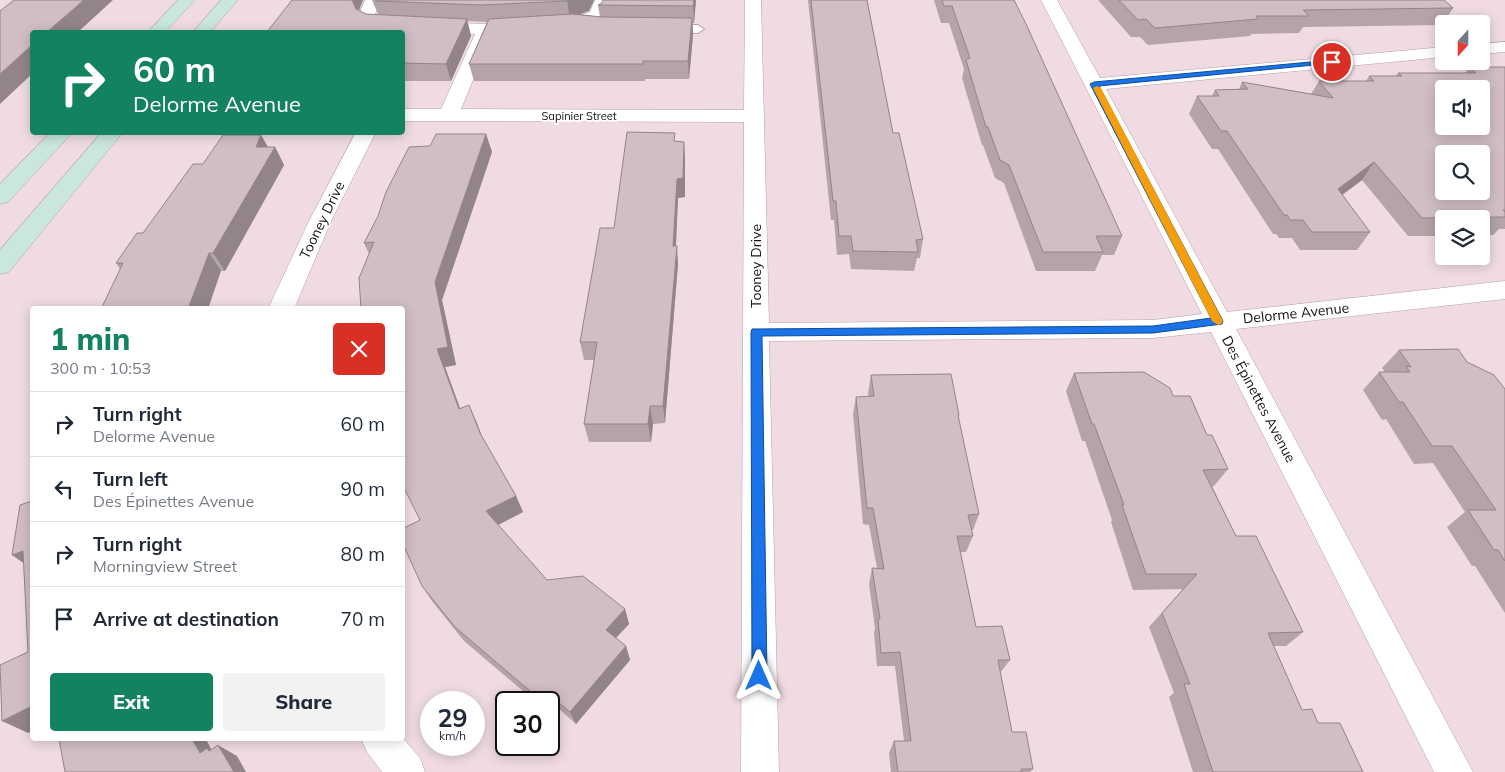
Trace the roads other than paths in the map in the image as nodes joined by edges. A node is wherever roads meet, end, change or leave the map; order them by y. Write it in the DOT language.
graph roads {
  1 [pos="186,0"];
  2 [pos="230,0"];
  3 [pos="373,0"];
  4 [pos="603,0"];
  5 [pos="753,0"];
  6 [pos="1049,0"];
  7 [pos="571,24"];
  8 [pos="604,28"];
  9 [pos="651,28"];
  10 [pos="485,29"];
  11 [pos="698,29"];
  12 [pos="158,30"];
  13 [pos="203,30"];
  14 [pos="1505,47"];
  15 [pos="1490,48"];
  16 [pos="1435,53"];
  17 [pos="1094,84"];
  18 [pos="405,115"];
  19 [pos="448,116"];
  20 [pos="755,116"];
  21 [pos="60,135"];
  22 [pos="110,135"];
  23 [pos="364,135"];
  24 [pos="0,197"];
  25 [pos="0,266"];
  26 [pos="1505,290"];
  27 [pos="283,306"];
  28 [pos="1218,321"];
  29 [pos="756,332"];
  30 [pos="382,741"];
  31 [pos="406,772"];
  32 [pos="760,772"];
  33 [pos="1454,772"];
  1 -- 12 [label="main road"];
  2 -- 13 [label="main road"];
  3 -- 10 [label="street"];
  4 -- 7 [label="street"];
  5 -- 20 [label="street, Tooney Drive"];
  6 -- 17 [label="street, Des Épinettes Avenue"];
  7 -- 8 [label="lane"];
  7 -- 10 [label="street"];
  9 -- 11 [label="lane"];
  10 -- 19 [label="street"];
  14 -- 15 [label="street"];
  16 -- 17 [label="street"];
  17 -- 28 [label="street, Des Épinettes Avenue"];
  18 -- 19 [label="street, Sapinier Street"];
  19 -- 20 [label="street, Sapinier Street"];
  20 -- 29 [label="street, Tooney Drive"];
  21 -- 24 [label="main road"];
  22 -- 25 [label="main road"];
  23 -- 27 [label="street, Tooney Drive"];
  26 -- 28 [label="street, Delorme Avenue"];
  28 -- 29 [label="street, Delorme Avenue"];
  28 -- 33 [label="street, Des Épinettes Avenue"];
  29 -- 32 [label="street, Tooney Drive"];
  30 -- 31 [label="street"];
}
